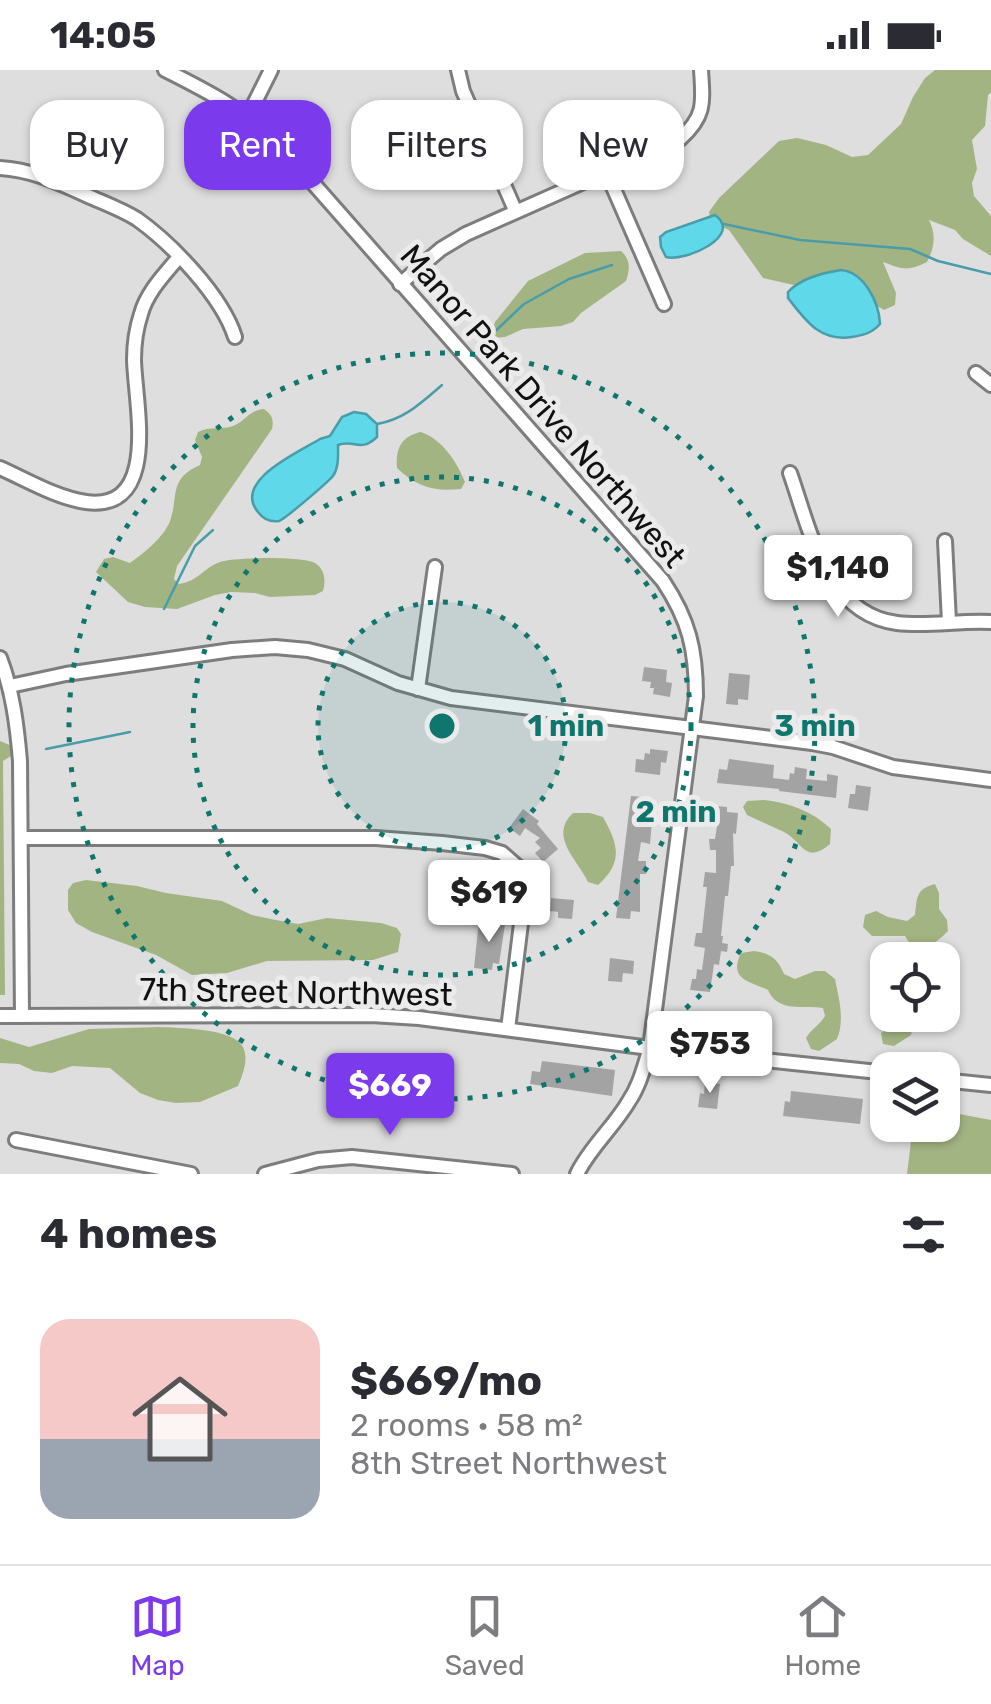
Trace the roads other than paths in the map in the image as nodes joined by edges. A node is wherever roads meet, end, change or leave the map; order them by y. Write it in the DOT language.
graph roads {
  1 [pos="165,70"];
  2 [pos="271,70"];
  3 [pos="458,70"];
  4 [pos="701,70"];
  5 [pos="223,100"];
  6 [pos="256,100"];
  7 [pos="684,135"];
  8 [pos="0,168"];
  9 [pos="319,190"];
  10 [pos="560,190"];
  11 [pos="615,190"];
  12 [pos="515,210"];
  13 [pos="178,257"];
  14 [pos="400,284"];
  15 [pos="664,304"];
  16 [pos="236,336"];
  17 [pos="976,374"];
  18 [pos="991,385"];
  19 [pos="0,468"];
  20 [pos="790,473"];
  21 [pos="944,541"];
  22 [pos="434,568"];
  23 [pos="949,622"];
  24 [pos="991,622"];
  25 [pos="0,658"];
  26 [pos="10,686"];
  27 [pos="418,689"];
  28 [pos="692,727"];
  29 [pos="991,780"];
  30 [pos="20,838"];
  31 [pos="0,1016"];
  32 [pos="22,1016"];
  33 [pos="508,1029"];
  34 [pos="650,1048"];
  35 [pos="870,1072"];
  36 [pos="960,1082"];
  37 [pos="991,1085"];
  38 [pos="16,1140"];
  39 [pos="270,1173"];
  40 [pos="191,1174"];
  41 [pos="512,1174"];
  42 [pos="576,1174"];
  1 -- 5 [label="street, Manor Park Drive Northwest"];
  2 -- 6 [label="street"];
  3 -- 12 [label="street"];
  4 -- 7 [label="street"];
  8 -- 13 [label="street"];
  9 -- 14 [label="street, Manor Park Drive Northwest"];
  10 -- 12 [label="street"];
  11 -- 15 [label="street"];
  12 -- 14 [label="street"];
  13 -- 16 [label="street"];
  13 -- 19 [label="street"];
  14 -- 28 [label="street, Manor Park Drive Northwest"];
  17 -- 18 [label="street"];
  20 -- 23 [label="street"];
  21 -- 23 [label="street"];
  22 -- 27 [label="street"];
  23 -- 24 [label="street"];
  25 -- 26 [label="street"];
  26 -- 27 [label="street"];
  26 -- 30 [label="street"];
  27 -- 28 [label="street"];
  28 -- 29 [label="street"];
  28 -- 34 [label="street, Manor Park Drive Northwest"];
  30 -- 32 [label="street"];
  30 -- 33 [label="street"];
  31 -- 32 [label="street, 7th Street Northwest"];
  32 -- 33 [label="street, 7th Street Northwest"];
  33 -- 34 [label="street, 7th Street Northwest"];
  34 -- 35 [label="street, 7th Street Northwest"];
  34 -- 42 [label="street, Manor Park Drive Northwest"];
  36 -- 37 [label="street"];
  38 -- 40 [label="street"];
  39 -- 41 [label="street"];
}
